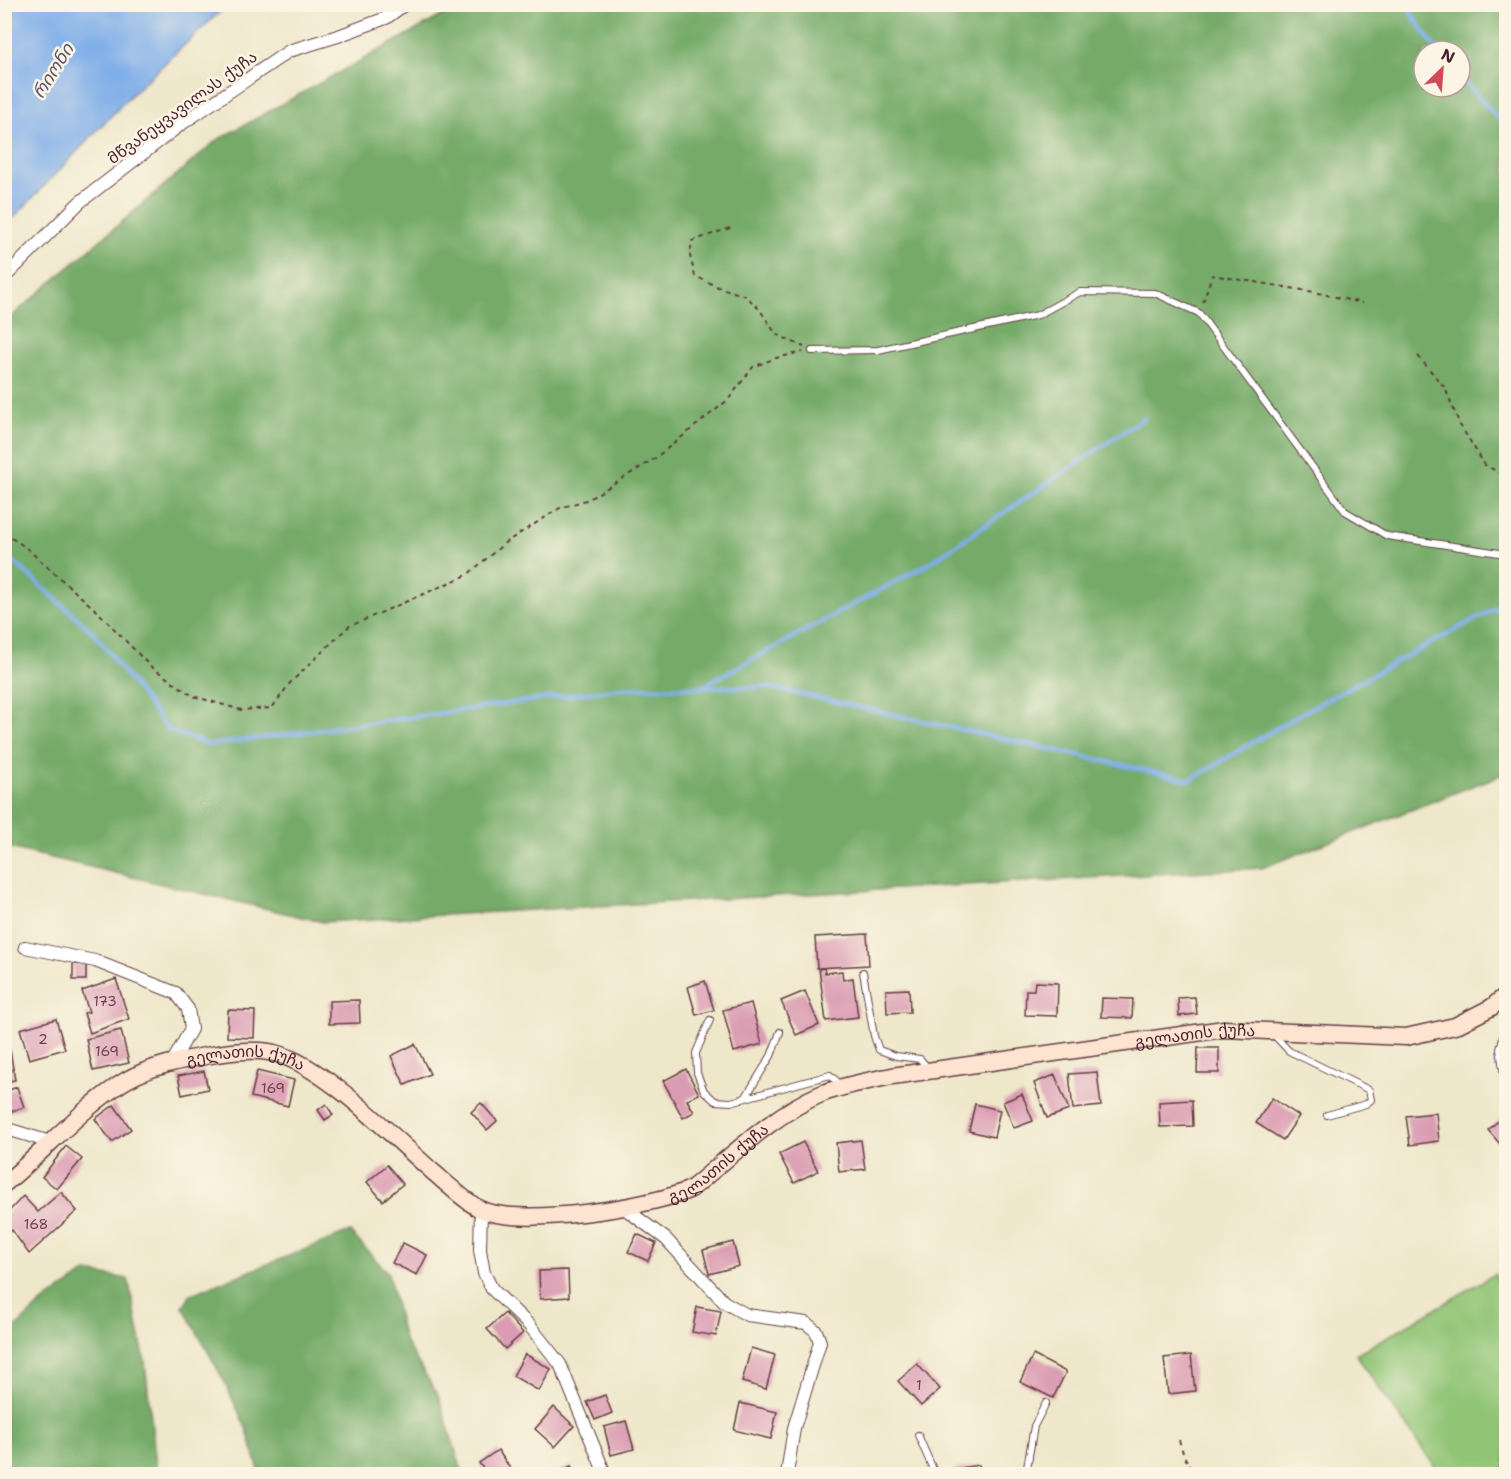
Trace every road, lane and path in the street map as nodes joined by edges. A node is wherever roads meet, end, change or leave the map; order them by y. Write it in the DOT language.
graph roads {
  1 [pos="405,4"];
  2 [pos="730,228"];
  3 [pos="4,278"];
  4 [pos="1362,303"];
  5 [pos="1199,314"];
  6 [pos="812,351"];
  7 [pos="1418,356"];
  8 [pos="1506,476"];
  9 [pos="4,533"];
  10 [pos="1506,554"];
  11 [pos="26,947"];
  12 [pos="863,972"];
  13 [pos="1506,995"];
  14 [pos="710,1020"];
  15 [pos="1506,1026"];
  16 [pos="1270,1031"];
  17 [pos="780,1032"];
  18 [pos="172,1063"];
  19 [pos="931,1070"];
  20 [pos="842,1086"];
  21 [pos="1506,1088"];
  22 [pos="745,1098"];
  23 [pos="1327,1115"];
  24 [pos="4,1128"];
  25 [pos="50,1142"];
  26 [pos="4,1184"];
  27 [pos="624,1208"];
  28 [pos="481,1210"];
  29 [pos="1046,1403"];
  30 [pos="918,1435"];
  31 [pos="1179,1440"];
  32 [pos="605,1474"];
  33 [pos="787,1474"];
  34 [pos="935,1474"];
  35 [pos="1026,1474"];
  36 [pos="1194,1474"];
  1 -- 3 [label="street, მწვანეყვავილას ქუჩა"];
  2 -- 6 [label="path"];
  4 -- 5 [label="path"];
  5 -- 6 [label="lane"];
  5 -- 10 [label="lane"];
  6 -- 9 [label="path"];
  7 -- 8 [label="path"];
  11 -- 18 [label="street"];
  12 -- 19 [label="lane"];
  13 -- 16 [label="main road, გელათის ქუჩა"];
  14 -- 22 [label="lane"];
  15 -- 21 [label="lane"];
  16 -- 19 [label="main road, გელათის ქუჩა"];
  16 -- 23 [label="lane"];
  17 -- 22 [label="lane"];
  18 -- 25 [label="main road, გელათის ქუჩა"];
  18 -- 28 [label="main road, გელათის ქუჩა"];
  19 -- 20 [label="main road, გელათის ქუჩა"];
  20 -- 22 [label="lane"];
  20 -- 27 [label="main road, გელათის ქუჩა"];
  24 -- 25 [label="street"];
  25 -- 26 [label="main road, გელათის ქუჩა"];
  27 -- 28 [label="main road, გელათის ქუჩა"];
  27 -- 33 [label="street"];
  28 -- 32 [label="street"];
  29 -- 35 [label="lane"];
  30 -- 34 [label="lane"];
  31 -- 36 [label="path"];
}
